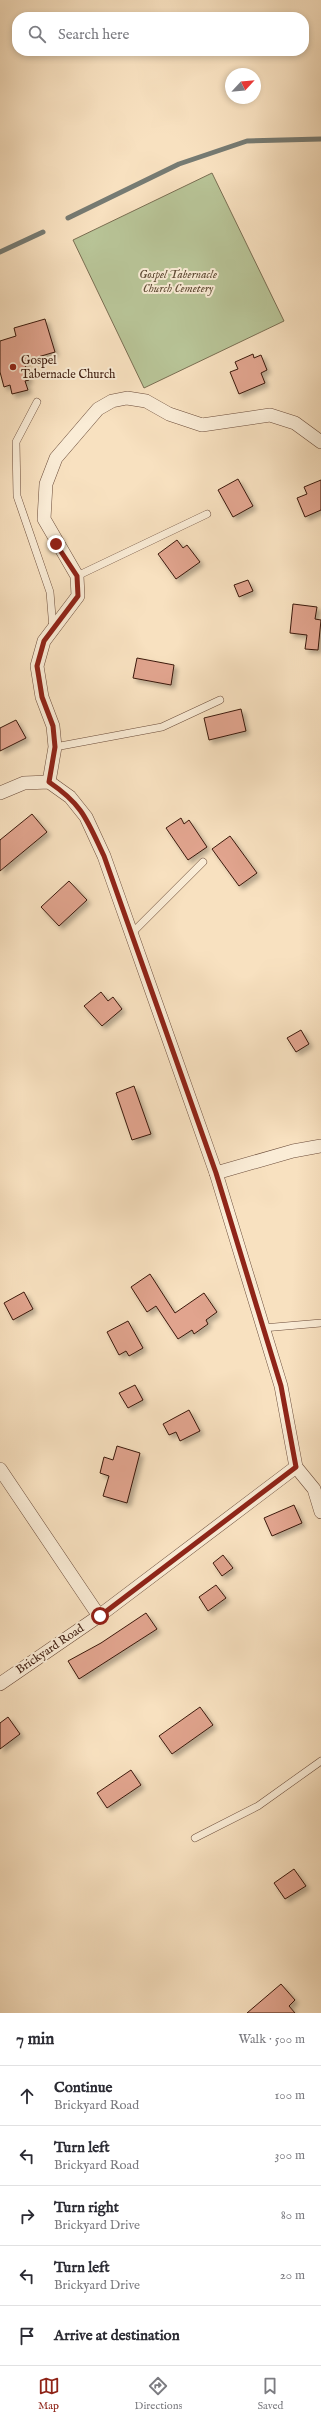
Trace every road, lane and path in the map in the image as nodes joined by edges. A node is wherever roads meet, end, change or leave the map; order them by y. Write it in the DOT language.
graph roads {
  1 [pos="37,402"];
  2 [pos="321,442"];
  3 [pos="207,514"];
  4 [pos="77,576"];
  5 [pos="53,629"];
  6 [pos="220,700"];
  7 [pos="55,747"];
  8 [pos="49,782"];
  9 [pos="0,793"];
  10 [pos="203,862"];
  11 [pos="132,934"];
  12 [pos="321,1146"];
  13 [pos="216,1173"];
  14 [pos="321,1323"];
  15 [pos="263,1328"];
  16 [pos="296,1467"];
  17 [pos="0,1469"];
  18 [pos="321,1512"];
  19 [pos="100,1616"];
  20 [pos="0,1684"];
  21 [pos="321,1761"];
  22 [pos="195,1838"];
  1 -- 5 [label="lane"];
  2 -- 4 [label="street"];
  3 -- 4 [label="lane"];
  4 -- 5 [label="street"];
  5 -- 7 [label="street"];
  6 -- 7 [label="lane"];
  7 -- 8 [label="street"];
  8 -- 9 [label="street"];
  8 -- 11 [label="street"];
  10 -- 11 [label="lane"];
  11 -- 13 [label="street"];
  12 -- 13 [label="street"];
  13 -- 15 [label="street"];
  14 -- 15 [label="lane"];
  15 -- 16 [label="street"];
  16 -- 18 [label="street"];
  16 -- 19 [label="street, Brickyard Road"];
  17 -- 19 [label="street"];
  19 -- 20 [label="street, Brickyard Road"];
  21 -- 22 [label="lane"];
}
